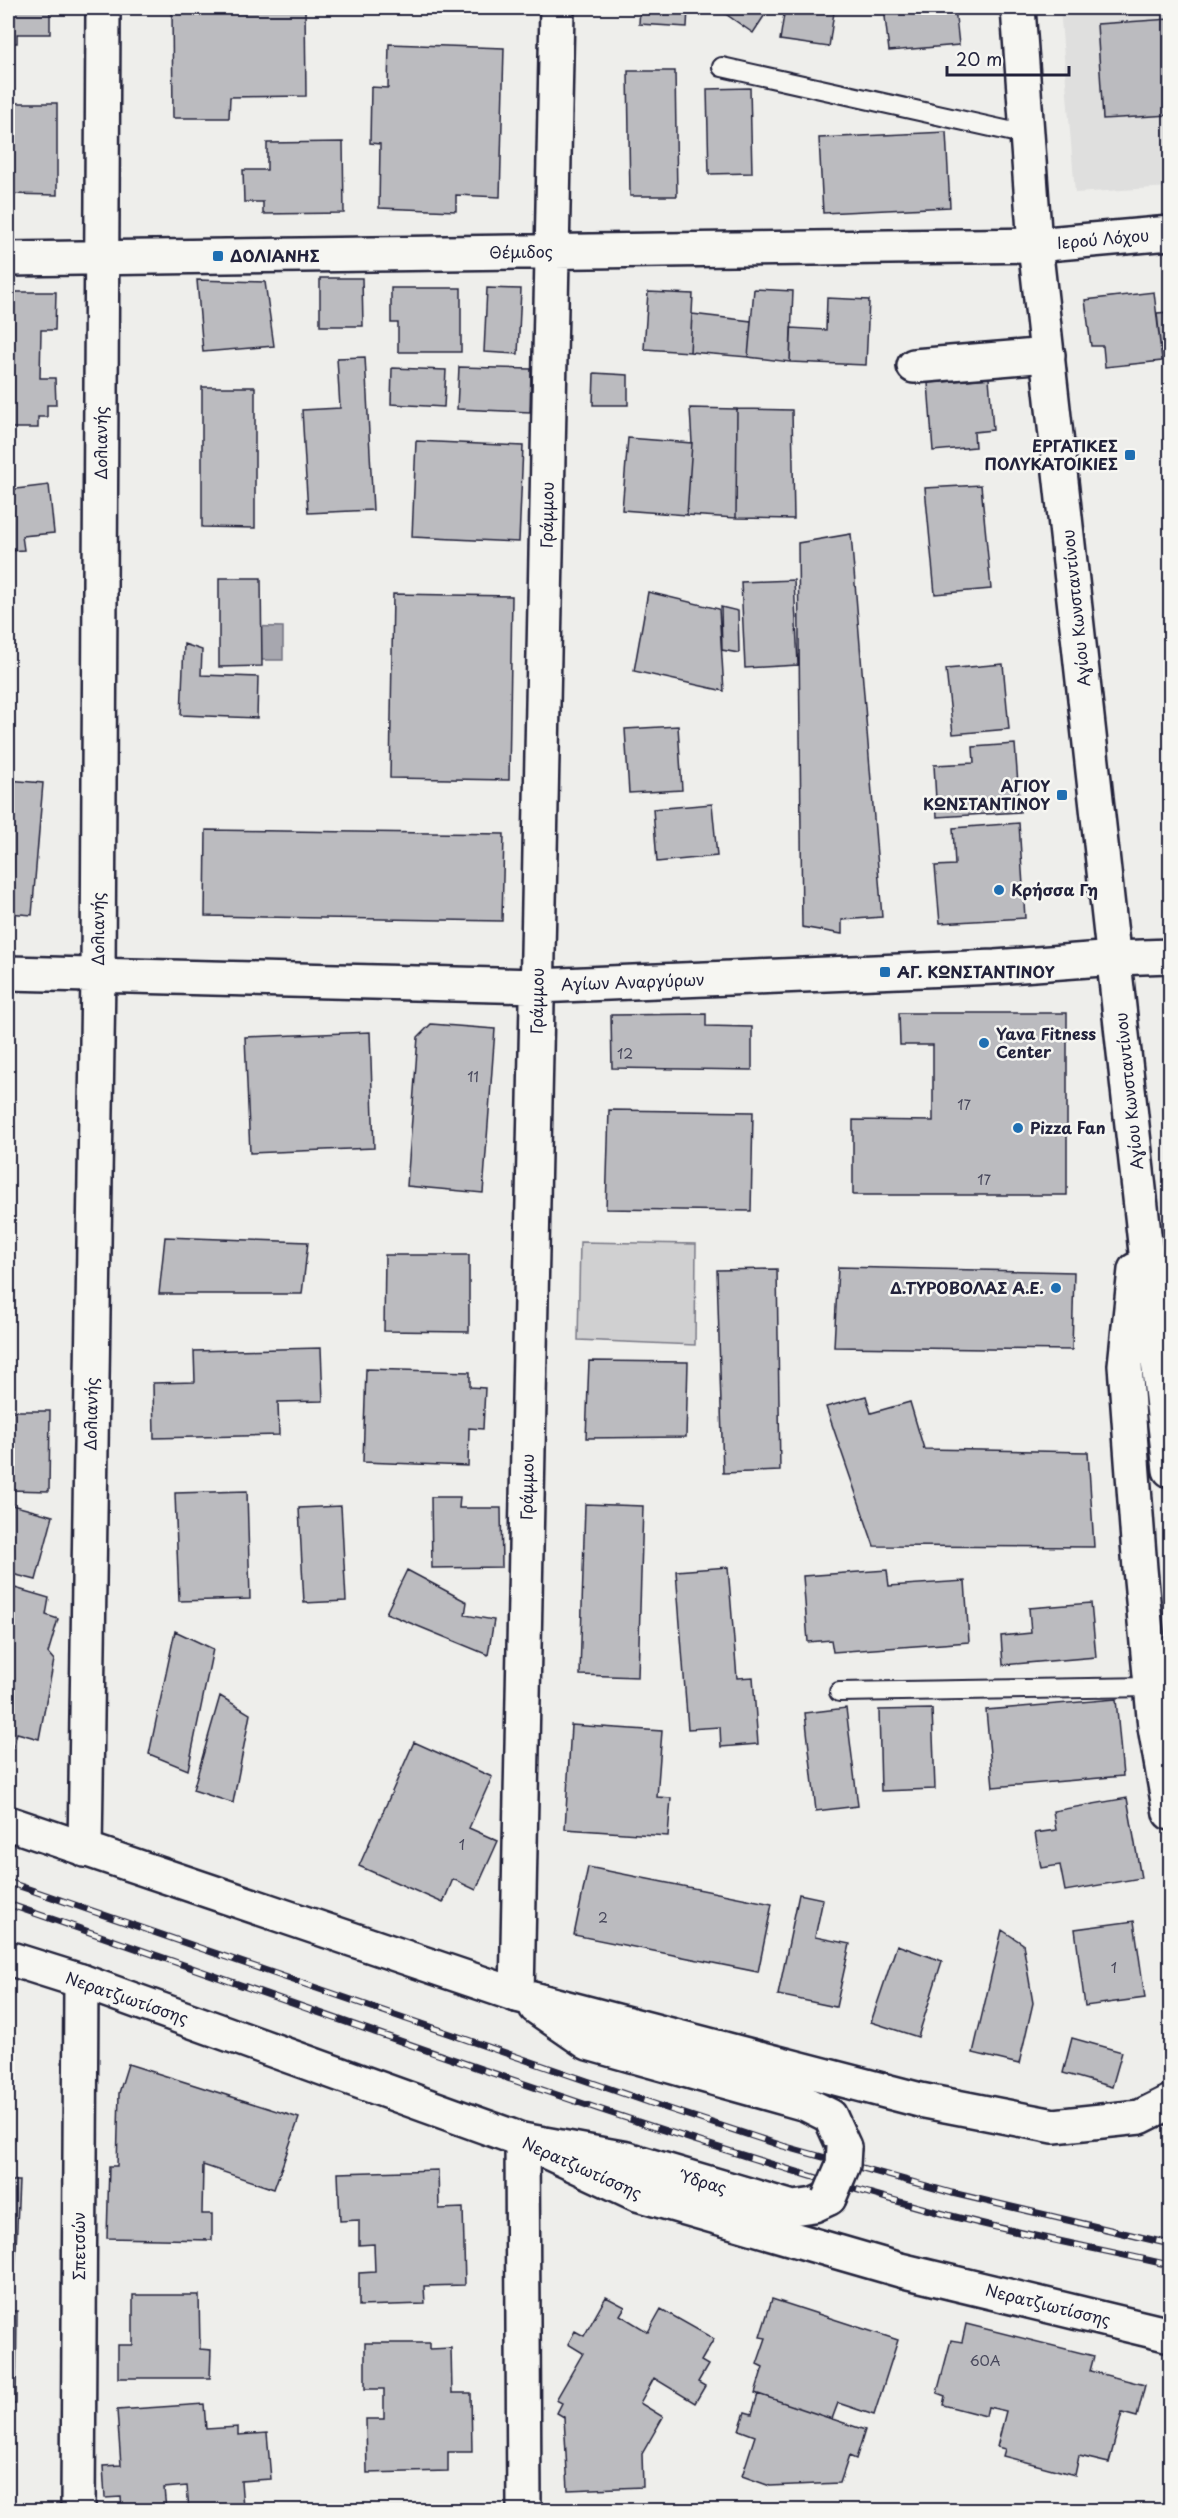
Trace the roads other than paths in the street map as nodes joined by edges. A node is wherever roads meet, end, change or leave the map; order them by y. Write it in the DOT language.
graph roads {
  1 [pos="103,8"];
  2 [pos="557,8"];
  3 [pos="1018,8"];
  4 [pos="722,67"];
  5 [pos="1027,135"];
  6 [pos="1170,233"];
  7 [pos="1035,245"];
  8 [pos="552,251"];
  9 [pos="101,258"];
  10 [pos="8,259"];
  11 [pos="1048,355"];
  12 [pos="914,366"];
  13 [pos="1170,956"];
  14 [pos="1115,958"];
  15 [pos="8,972"];
  16 [pos="98,975"];
  17 [pos="537,986"];
  18 [pos="1142,1209"];
  19 [pos="1170,1284"];
  20 [pos="1170,1470"];
  21 [pos="1151,1687"];
  22 [pos="839,1692"];
  23 [pos="1170,1813"];
  24 [pos="8,1823"];
  25 [pos="85,1850"];
  26 [pos="8,1958"];
  27 [pos="81,1981"];
  28 [pos="517,1995"];
  29 [pos="1170,2102"];
  30 [pos="522,2140"];
  31 [pos="1170,2335"];
  32 [pos="78,2511"];
  33 [pos="524,2511"];
  1 -- 9 [label="street, Δολιανής"];
  2 -- 8 [label="street, Γράμμου"];
  3 -- 5 [label="street, Αγίου Κωνσταντίνου"];
  4 -- 5 [label="lane"];
  5 -- 7 [label="street, Αγίου Κωνσταντίνου"];
  6 -- 7 [label="street, Ιερού Λόχου"];
  7 -- 8 [label="street, Θέμιδος"];
  7 -- 11 [label="street, Αγίου Κωνσταντίνου"];
  8 -- 9 [label="street, Θέμιδος"];
  8 -- 17 [label="street, Γράμμου"];
  9 -- 10 [label="street, Θέμιδος"];
  9 -- 16 [label="street, Δολιανής"];
  11 -- 12 [label="street"];
  11 -- 14 [label="street, Αγίου Κωνσταντίνου"];
  13 -- 14 [label="street, Αγίων Αναργύρων"];
  14 -- 17 [label="street, Αγίων Αναργύρων"];
  14 -- 18 [label="street, Αγίου Κωνσταντίνου"];
  15 -- 16 [label="street, Αγίων Αναργύρων"];
  16 -- 17 [label="street, Αγίων Αναργύρων"];
  16 -- 25 [label="street, Δολιανής"];
  17 -- 28 [label="street, Γράμμου"];
  18 -- 19 [label="street, Αγίου Κωνσταντίνου"];
  18 -- 20 [label="street, Αγίου Κωνσταντίνου"];
  18 -- 21 [label="street, Αγίου Κωνσταντίνου"];
  21 -- 22 [label="lane"];
  21 -- 23 [label="street, Αγίου Κωνσταντίνου"];
  24 -- 25 [label="street"];
  25 -- 28 [label="street"];
  26 -- 27 [label="street, Νερατζιωτίσσης"];
  27 -- 30 [label="street, Νερατζιωτίσσης"];
  27 -- 32 [label="street, Σπετσών"];
  28 -- 29 [label="street"];
  28 -- 30 [label="street, Ύδρας, bridge"];
  30 -- 31 [label="street, Νερατζιωτίσσης"];
  30 -- 33 [label="street"];
}
